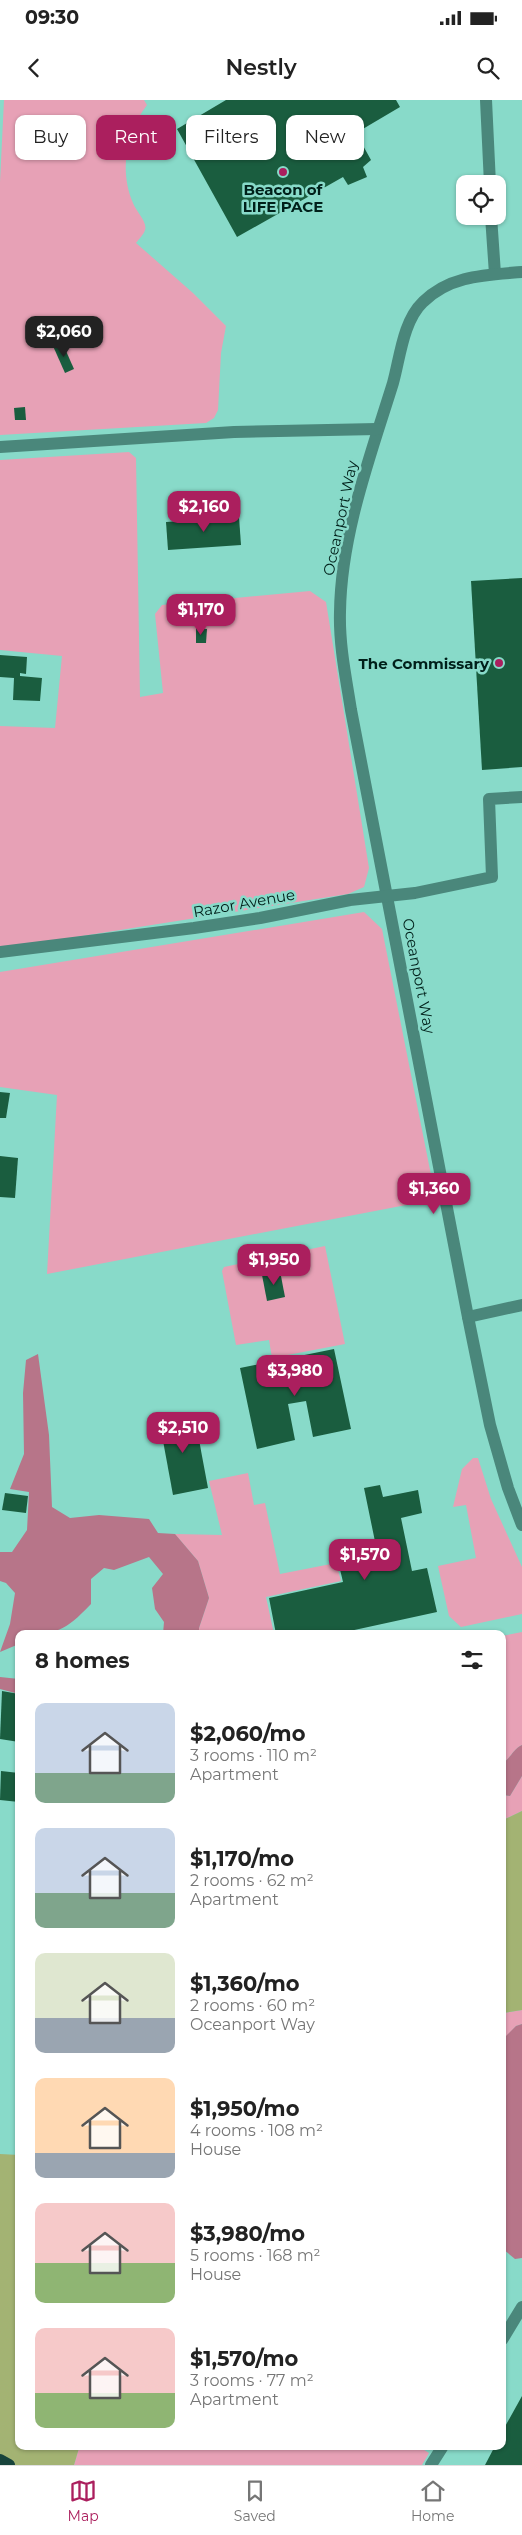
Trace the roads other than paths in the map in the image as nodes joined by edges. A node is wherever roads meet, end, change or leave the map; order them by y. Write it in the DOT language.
graph roads {
  1 [pos="486,100"];
  2 [pos="490,175"];
  3 [pos="492,225"];
  4 [pos="522,272"];
  5 [pos="495,274"];
  6 [pos="377,429"];
  7 [pos="0,447"];
  8 [pos="522,797"];
  9 [pos="386,894"];
  10 [pos="0,952"];
  11 [pos="522,1306"];
  12 [pos="468,1317"];
  13 [pos="522,1525"];
  14 [pos="522,2307"];
  15 [pos="506,2333"];
  16 [pos="440,2450"];
  17 [pos="0,2460"];
  18 [pos="9,2465"];
  19 [pos="431,2465"];
  1 -- 2 [label="street"];
  3 -- 5 [label="street"];
  4 -- 5 [label="street, Oceanport Way"];
  5 -- 6 [label="street, Oceanport Way"];
  6 -- 7 [label="street"];
  6 -- 9 [label="street, Oceanport Way"];
  8 -- 9 [label="street, Razor Avenue"];
  9 -- 10 [label="street, Razor Avenue"];
  9 -- 12 [label="street, Oceanport Way"];
  11 -- 12 [label="street"];
  12 -- 13 [label="street, Oceanport Way"];
  14 -- 15 [label="street"];
  16 -- 19 [label="street"];
  17 -- 18 [label="main road"];
}
